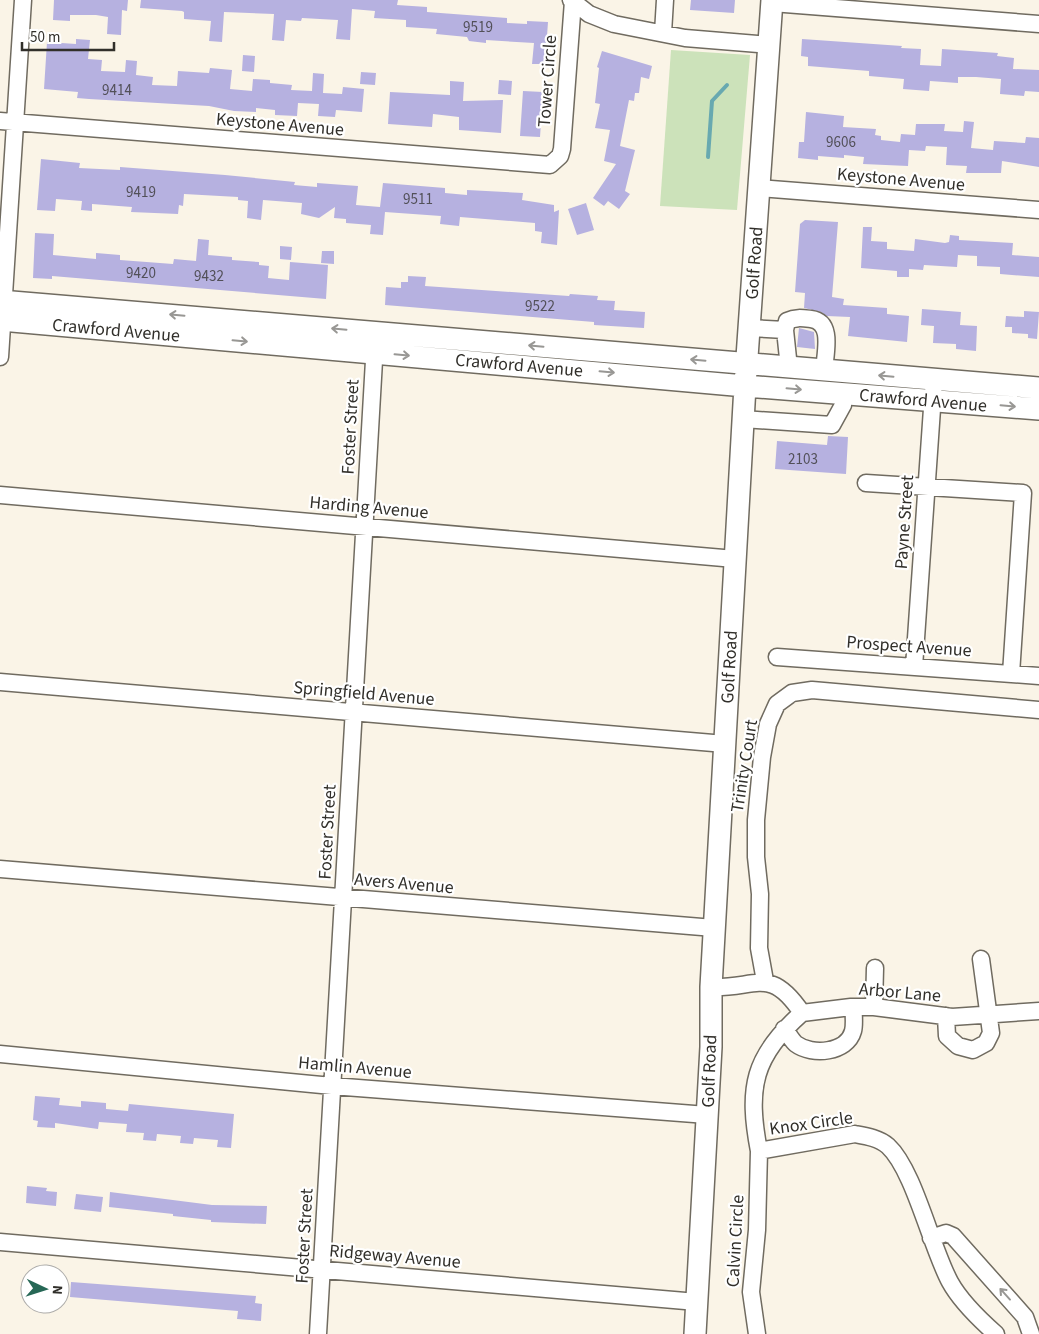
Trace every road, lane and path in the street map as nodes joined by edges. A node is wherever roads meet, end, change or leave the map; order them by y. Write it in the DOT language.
graph roads {
  1 [pos="23,0"];
  2 [pos="572,0"];
  3 [pos="665,0"];
  4 [pos="772,1"];
  5 [pos="1039,24"];
  6 [pos="663,33"];
  7 [pos="769,45"];
  8 [pos="7,122"];
  9 [pos="555,162"];
  10 [pos="759,188"];
  11 [pos="1039,210"];
  12 [pos="1,311"];
  13 [pos="749,328"];
  14 [pos="785,330"];
  15 [pos="375,342"];
  16 [pos="0,357"];
  17 [pos="746,364"];
  18 [pos="788,368"];
  19 [pos="824,370"];
  20 [pos="745,386"];
  21 [pos="1039,388"];
  22 [pos="934,390"];
  23 [pos="844,393"];
  24 [pos="1039,409"];
  25 [pos="743,419"];
  26 [pos="866,483"];
  27 [pos="927,487"];
  28 [pos="0,495"];
  29 [pos="364,527"];
  30 [pos="735,558"];
  31 [pos="777,656"];
  32 [pos="914,667"];
  33 [pos="1011,674"];
  34 [pos="1039,676"];
  35 [pos="0,682"];
  36 [pos="1039,710"];
  37 [pos="354,712"];
  38 [pos="725,744"];
  39 [pos="0,869"];
  40 [pos="343,898"];
  41 [pos="714,928"];
  42 [pos="981,960"];
  43 [pos="875,968"];
  44 [pos="764,981"];
  45 [pos="711,987"];
  46 [pos="854,1007"];
  47 [pos="874,1007"];
  48 [pos="1039,1011"];
  49 [pos="802,1013"];
  50 [pos="987,1015"];
  51 [pos="946,1016"];
  52 [pos="784,1029"];
  53 [pos="0,1054"];
  54 [pos="332,1086"];
  55 [pos="708,1115"];
  56 [pos="760,1151"];
  57 [pos="931,1238"];
  58 [pos="0,1242"];
  59 [pos="322,1270"];
  60 [pos="697,1302"];
  61 [pos="318,1334"];
  62 [pos="695,1334"];
  63 [pos="757,1334"];
  64 [pos="996,1334"];
  65 [pos="1031,1334"];
  1 -- 8 [label="street"];
  2 -- 6 [label="street"];
  2 -- 9 [label="street, Tower Circle"];
  3 -- 6 [label="street"];
  4 -- 5 [label="street"];
  4 -- 7 [label="main road, Golf Road"];
  6 -- 7 [label="street"];
  7 -- 10 [label="main road, Golf Road"];
  8 -- 9 [label="street, Keystone Avenue"];
  8 -- 12 [label="street"];
  10 -- 11 [label="street, Keystone Avenue"];
  10 -- 13 [label="main road, Golf Road"];
  12 -- 15 [label="main road, Crawford Avenue"];
  12 -- 16 [label="street"];
  13 -- 14 [label="street"];
  13 -- 17 [label="main road, Golf Road"];
  14 -- 18 [label="street"];
  14 -- 19 [label="street"];
  17 -- 15 [label="main road, Crawford Avenue, one-way"];
  15 -- 20 [label="main road, Crawford Avenue, one-way"];
  15 -- 29 [label="street, Foster Street"];
  17 -- 18 [label="main road, Crawford Avenue"];
  17 -- 20 [label="main road, Golf Road"];
  18 -- 19 [label="main road, Crawford Avenue"];
  22 -- 19 [label="main road, Crawford Avenue, one-way"];
  20 -- 23 [label="main road, Crawford Avenue, one-way"];
  20 -- 25 [label="main road, Golf Road"];
  21 -- 22 [label="main road, Crawford Avenue"];
  22 -- 23 [label="main road, Crawford Avenue"];
  22 -- 24 [label="main road, Crawford Avenue, one-way"];
  22 -- 27 [label="street, Payne Street"];
  23 -- 25 [label="street"];
  25 -- 30 [label="main road, Golf Road"];
  26 -- 27 [label="street"];
  27 -- 32 [label="street, Payne Street"];
  27 -- 33 [label="street"];
  28 -- 29 [label="street, Harding Avenue"];
  29 -- 30 [label="street, Harding Avenue"];
  29 -- 37 [label="street, Foster Street"];
  30 -- 38 [label="main road, Golf Road"];
  31 -- 32 [label="street, Prospect Avenue"];
  32 -- 33 [label="street, Prospect Avenue"];
  33 -- 34 [label="street, Prospect Avenue"];
  35 -- 37 [label="street, Springfield Avenue"];
  36 -- 44 [label="street, Trinity Court"];
  37 -- 38 [label="street, Springfield Avenue"];
  37 -- 40 [label="street, Foster Street"];
  38 -- 41 [label="main road, Golf Road"];
  39 -- 40 [label="street, Avers Avenue"];
  40 -- 41 [label="street, Avers Avenue"];
  40 -- 54 [label="street, Foster Street"];
  41 -- 45 [label="main road, Golf Road"];
  42 -- 50 [label="street"];
  43 -- 47 [label="street"];
  44 -- 45 [label="street"];
  44 -- 49 [label="street"];
  45 -- 55 [label="main road, Golf Road"];
  46 -- 47 [label="street, Arbor Lane"];
  46 -- 49 [label="street, Arbor Lane"];
  46 -- 52 [label="street"];
  47 -- 51 [label="street, Arbor Lane"];
  48 -- 50 [label="street, Arbor Lane"];
  49 -- 52 [label="street, Knox Circle"];
  50 -- 51 [label="street, Arbor Lane"];
  50 -- 51 [label="street"];
  52 -- 56 [label="street, Knox Circle"];
  53 -- 54 [label="street, Hamlin Avenue"];
  54 -- 55 [label="street, Hamlin Avenue"];
  54 -- 59 [label="street, Foster Street"];
  55 -- 60 [label="main road, Golf Road"];
  56 -- 57 [label="street, Knox Circle"];
  56 -- 63 [label="street, Calvin Circle"];
  57 -- 64 [label="street, Knox Circle"];
  65 -- 57 [label="street, one-way"];
  58 -- 59 [label="street, Ridgeway Avenue"];
  59 -- 60 [label="street, Ridgeway Avenue"];
  59 -- 61 [label="street, Foster Street"];
  60 -- 62 [label="main road, Golf Road"];
}
